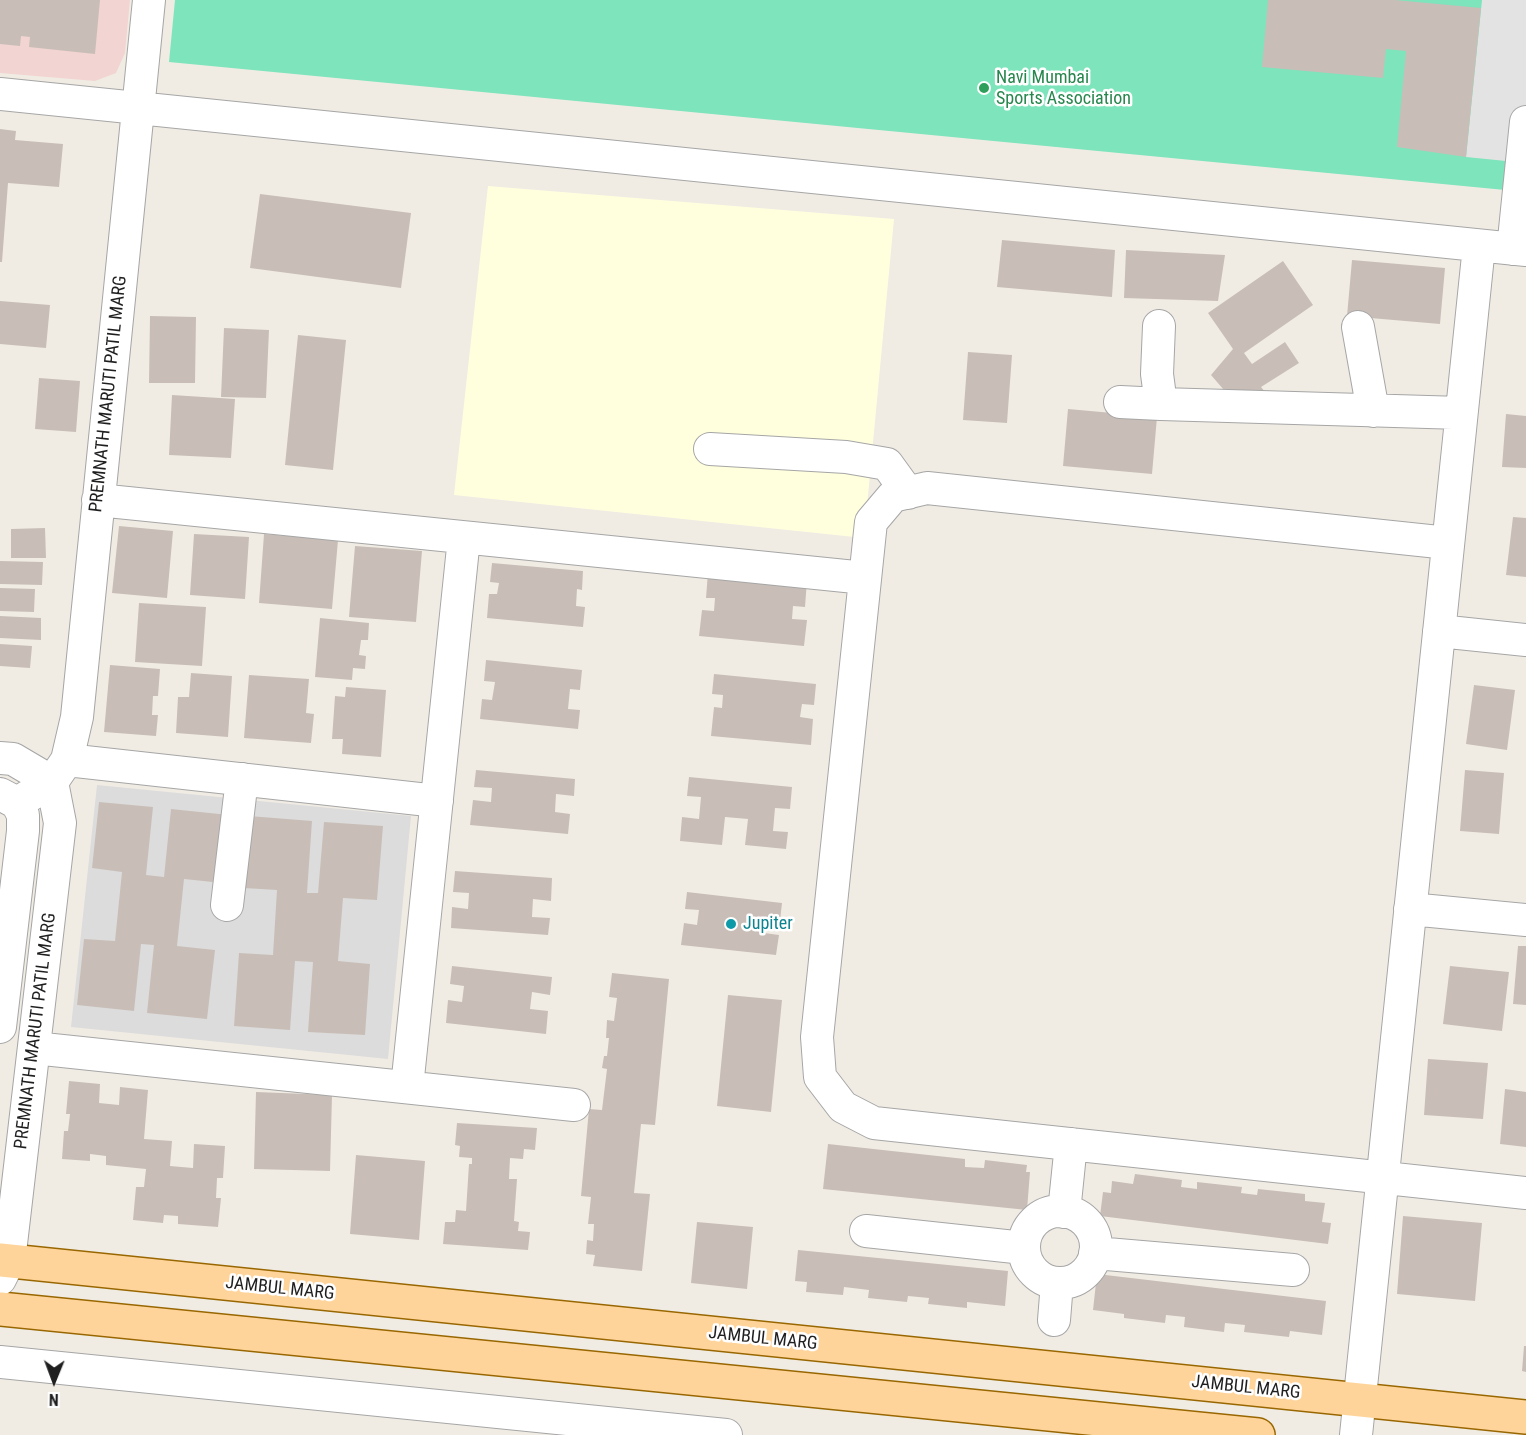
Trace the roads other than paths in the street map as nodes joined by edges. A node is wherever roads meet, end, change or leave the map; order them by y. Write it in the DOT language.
graph roads {
  1 [pos="149,0"];
  2 [pos="0,94"];
  3 [pos="138,109"];
  4 [pos="1526,122"];
  5 [pos="1479,246"];
  6 [pos="1520,250"];
  7 [pos="1159,326"];
  8 [pos="1358,327"];
  9 [pos="1120,402"];
  10 [pos="1161,404"];
  11 [pos="1373,411"];
  12 [pos="1461,413"];
  13 [pos="710,449"];
  14 [pos="908,493"];
  15 [pos="98,500"];
  16 [pos="464,537"];
  17 [pos="1448,543"];
  18 [pos="865,578"];
  19 [pos="1439,631"];
  20 [pos="1526,640"];
  21 [pos="0,758"];
  22 [pos="60,771"];
  23 [pos="242,779"];
  24 [pos="8,799"];
  25 [pos="437,801"];
  26 [pos="227,904"];
  27 [pos="1410,909"];
  28 [pos="1526,920"];
  29 [pos="0,1027"];
  30 [pos="34,1048"];
  31 [pos="407,1087"];
  32 [pos="574,1105"];
  33 [pos="1071,1144"];
  34 [pos="1383,1177"];
  35 [pos="1526,1192"];
  36 [pos="1064,1212"];
  37 [pos="866,1231"];
  38 [pos="1024,1248"];
  39 [pos="1095,1253"];
  40 [pos="3,1267"];
  41 [pos="1293,1270"];
  42 [pos="1057,1282"];
  43 [pos="0,1310"];
  44 [pos="1054,1320"];
  45 [pos="0,1362"];
  46 [pos="1360,1400"];
  47 [pos="1526,1417"];
  48 [pos="726,1435"];
  49 [pos="1258,1435"];
  50 [pos="1356,1435"];
  1 -- 3 [label="street, PREMNATH MARUTI PATIL MARG"];
  2 -- 3 [label="street"];
  3 -- 5 [label="street"];
  3 -- 15 [label="street, PREMNATH MARUTI PATIL MARG"];
  4 -- 6 [label="street"];
  5 -- 6 [label="street"];
  5 -- 12 [label="street"];
  7 -- 10 [label="street"];
  8 -- 11 [label="street"];
  9 -- 10 [label="street"];
  10 -- 11 [label="street"];
  11 -- 12 [label="street"];
  12 -- 17 [label="street"];
  13 -- 14 [label="street"];
  14 -- 17 [label="street"];
  14 -- 18 [label="street"];
  15 -- 16 [label="street"];
  15 -- 22 [label="street, PREMNATH MARUTI PATIL MARG"];
  16 -- 18 [label="street"];
  16 -- 25 [label="street"];
  17 -- 19 [label="street"];
  18 -- 33 [label="street"];
  19 -- 20 [label="street"];
  19 -- 27 [label="street"];
  21 -- 22 [label="street"];
  22 -- 23 [label="street"];
  22 -- 24 [label="street, PREMNATH MARUTI PATIL MARG"];
  22 -- 30 [label="street, PREMNATH MARUTI PATIL MARG"];
  23 -- 25 [label="street"];
  23 -- 26 [label="street"];
  24 -- 29 [label="street, PREMNATH MARUTI PATIL MARG"];
  25 -- 31 [label="street"];
  27 -- 28 [label="street"];
  27 -- 34 [label="street"];
  30 -- 31 [label="street"];
  30 -- 40 [label="street, PREMNATH MARUTI PATIL MARG"];
  31 -- 32 [label="street"];
  33 -- 34 [label="street"];
  33 -- 36 [label="street"];
  34 -- 35 [label="street"];
  34 -- 46 [label="street"];
  36 -- 38 [label="street"];
  36 -- 39 [label="street"];
  37 -- 38 [label="street"];
  38 -- 42 [label="street"];
  39 -- 41 [label="street"];
  39 -- 42 [label="street"];
  40 -- 46 [label="main road, JAMBUL MARG"];
  42 -- 44 [label="street"];
  43 -- 49 [label="main road"];
  45 -- 48 [label="street"];
  46 -- 47 [label="main road, JAMBUL MARG"];
  46 -- 50 [label="street"];
}
